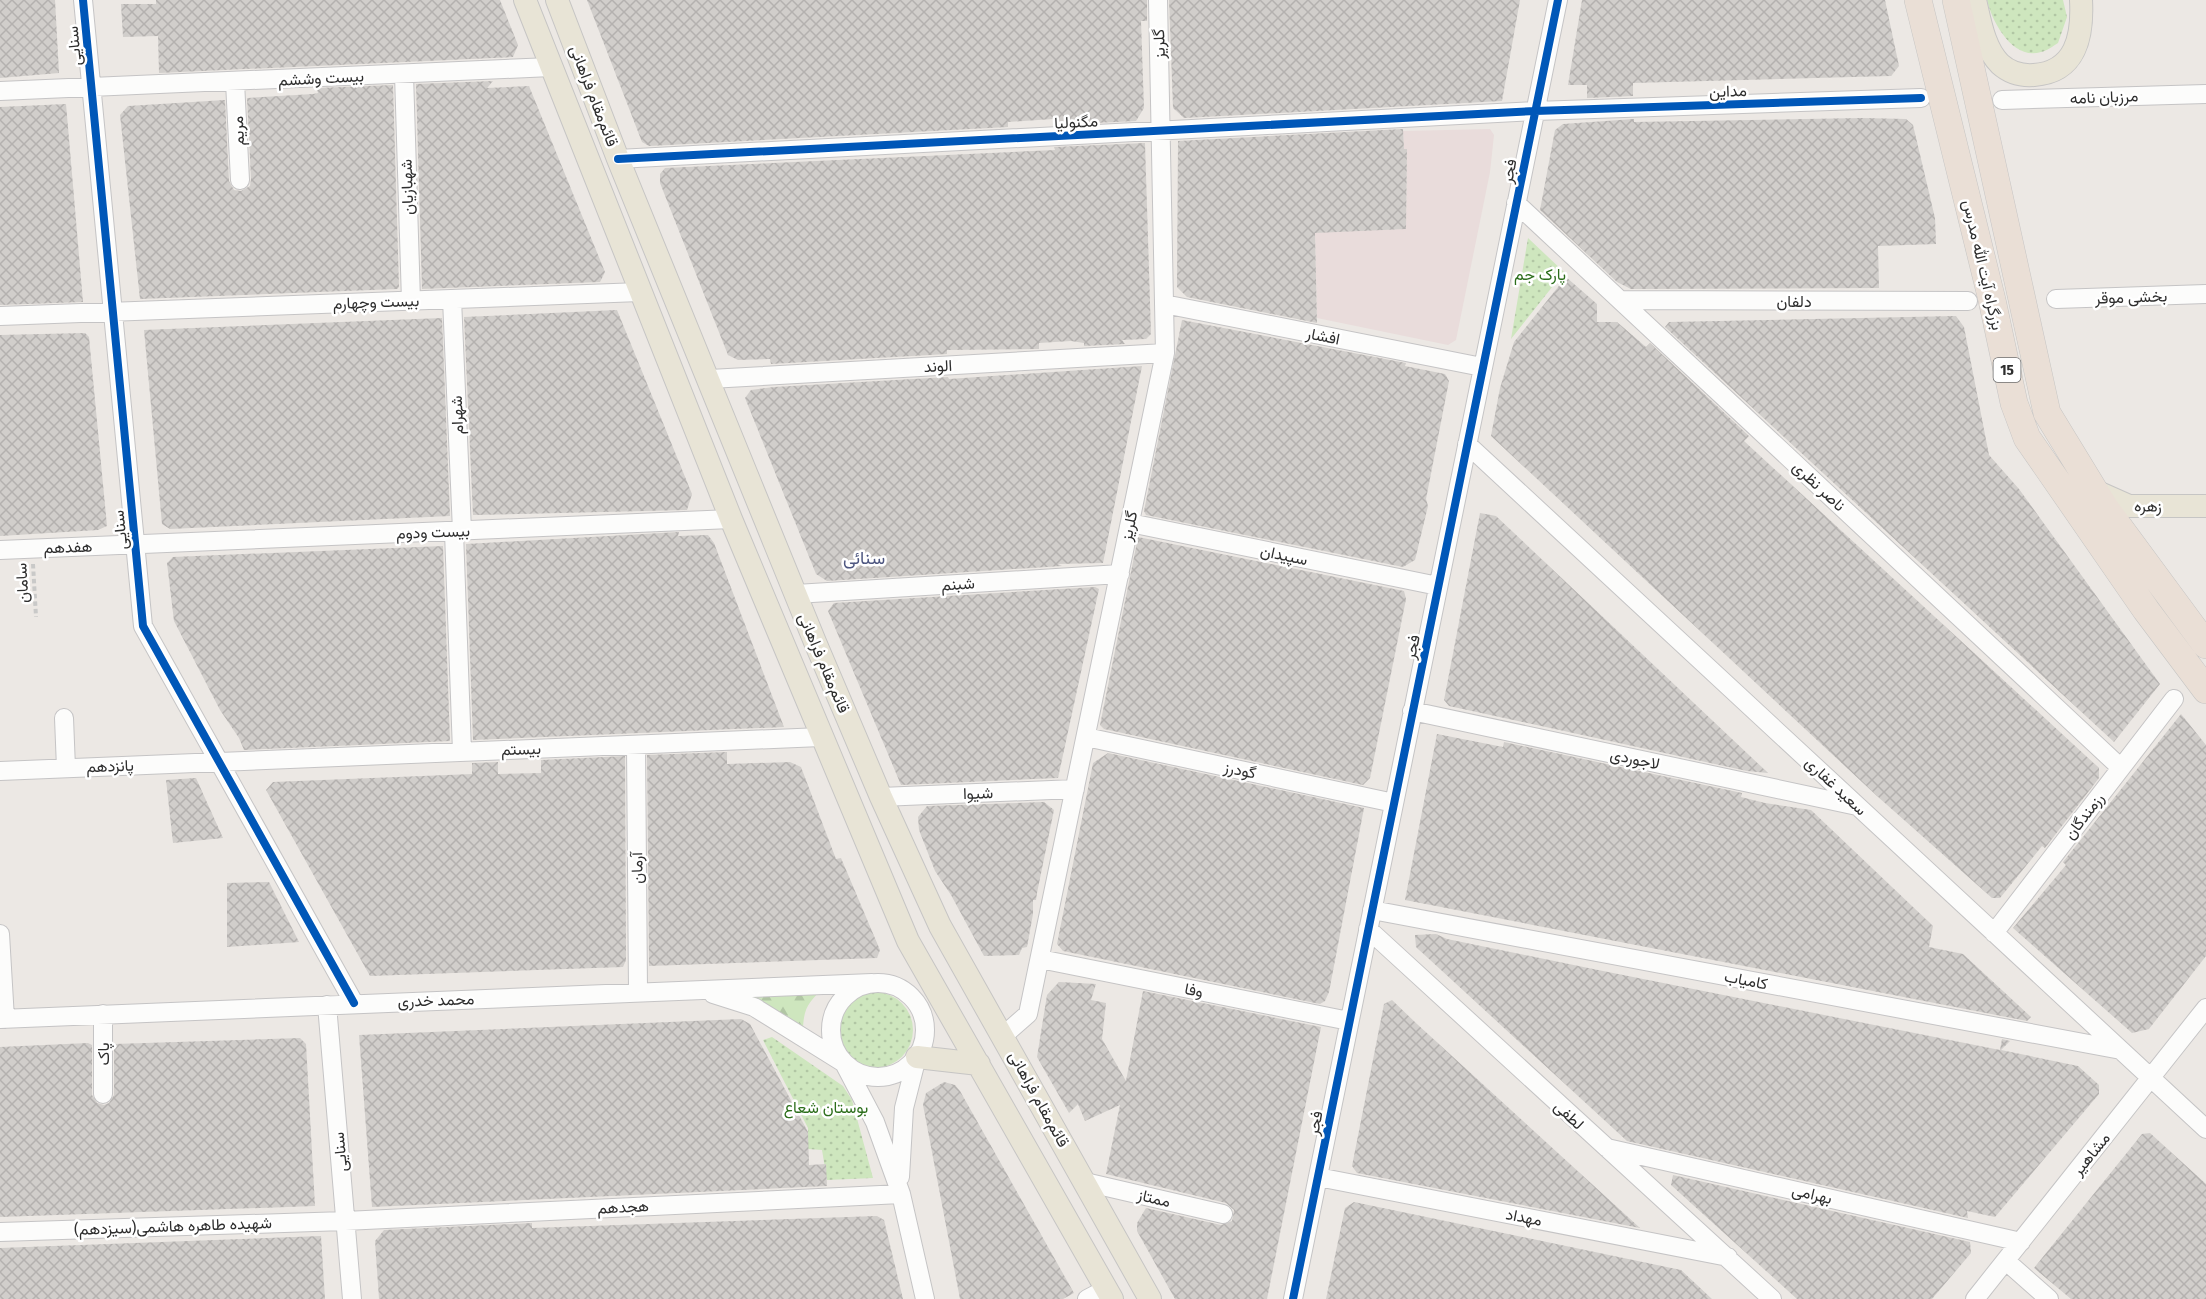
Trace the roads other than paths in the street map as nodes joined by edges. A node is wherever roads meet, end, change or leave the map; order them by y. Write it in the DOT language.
graph roads {
  1 [pos="83,0"];
  2 [pos="525,0"];
  3 [pos="557,0"];
  4 [pos="1158,0"];
  5 [pos="1558,0"];
  6 [pos="1918,0"];
  7 [pos="1956,0"];
  8 [pos="1975,0"];
  9 [pos="2081,0"];
  10 [pos="551,67"];
  11 [pos="404,74"];
  12 [pos="235,82"];
  13 [pos="91,88"];
  14 [pos="0,91"];
  15 [pos="2206,94"];
  16 [pos="1922,98"];
  17 [pos="2002,100"];
  18 [pos="1534,111"];
  19 [pos="1161,131"];
  20 [pos="618,159"];
  21 [pos="240,180"];
  22 [pos="1516,203"];
  23 [pos="640,292"];
  24 [pos="2206,294"];
  25 [pos="452,299"];
  26 [pos="2056,299"];
  27 [pos="1620,300"];
  28 [pos="411,301"];
  29 [pos="1968,301"];
  30 [pos="1164,304"];
  31 [pos="112,312"];
  32 [pos="0,316"];
  33 [pos="1166,353"];
  34 [pos="1482,367"];
  35 [pos="710,379"];
  36 [pos="1467,444"];
  37 [pos="2093,490"];
  38 [pos="2206,506"];
  39 [pos="731,519"];
  40 [pos="1130,523"];
  41 [pos="458,532"];
  42 [pos="135,544"];
  43 [pos="0,549"];
  44 [pos="1119,574"];
  45 [pos="1438,586"];
  46 [pos="796,594"];
  47 [pos="2206,645"];
  48 [pos="2206,690"];
  49 [pos="2174,699"];
  50 [pos="1412,711"];
  51 [pos="64,718"];
  52 [pos="821,737"];
  53 [pos="1086,737"];
  54 [pos="636,745"];
  55 [pos="462,752"];
  56 [pos="220,762"];
  57 [pos="66,768"];
  58 [pos="2121,768"];
  59 [pos="0,771"];
  60 [pos="1075,789"];
  61 [pos="881,797"];
  62 [pos="1394,803"];
  63 [pos="1858,806"];
  64 [pos="1372,910"];
  65 [pos="1368,929"];
  66 [pos="1994,933"];
  67 [pos="0,934"];
  68 [pos="1040,959"];
  69 [pos="967,971"];
  70 [pos="880,983"];
  71 [pos="934,985"];
  72 [pos="696,989"];
  73 [pos="639,991"];
  74 [pos="354,1003"];
  75 [pos="327,1005"];
  76 [pos="2206,1008"];
  77 [pos="103,1014"];
  78 [pos="2,1019"];
  79 [pos="1349,1021"];
  80 [pos="1004,1035"];
  81 [pos="2121,1050"];
  82 [pos="917,1058"];
  83 [pos="844,1063"];
  84 [pos="979,1064"];
  85 [pos="2152,1079"];
  86 [pos="103,1094"];
  87 [pos="2206,1129"];
  88 [pos="1603,1147"];
  89 [pos="1318,1177"];
  90 [pos="1085,1182"];
  91 [pos="901,1194"];
  92 [pos="1223,1214"];
  93 [pos="345,1221"];
  94 [pos="0,1232"];
  95 [pos="2021,1242"];
  96 [pos="1730,1257"];
  97 [pos="2006,1261"];
  98 [pos="1102,1296"];
  99 [pos="352,1299"];
  100 [pos="925,1299"];
  101 [pos="1150,1299"];
  102 [pos="1293,1299"];
  103 [pos="1772,1299"];
  104 [pos="1975,1299"];
  105 [pos="2049,1299"];
  1 -- 13 [label="street, سنایی"];
  2 -- 10 [label="main road, قائم‌مقام فراهانی"];
  3 -- 20 [label="main road, قائم‌مقام فراهانی"];
  4 -- 19 [label="street, گلریز"];
  5 -- 18 [label="street, فجر"];
  6 -- 48 [label="highway, بزرگراه آیت الله مدرس / 15"];
  7 -- 37 [label="highway, بزرگراه آیت الله مدرس / 15"];
  8 -- 9 [label="main road"];
  10 -- 11 [label="street, بیست وششم"];
  10 -- 23 [label="main road, قائم‌مقام فراهانی"];
  11 -- 12 [label="street, بیست وششم"];
  11 -- 28 [label="street, شهبازیان"];
  12 -- 13 [label="street, بیست وششم"];
  12 -- 21 [label="street, مریم"];
  13 -- 14 [label="street, بیست وششم"];
  13 -- 31 [label="street, سنایی"];
  15 -- 17 [label="street, مرزبان نامه"];
  16 -- 18 [label="street, مداین"];
  18 -- 19 [label="street, مگنولیا"];
  18 -- 22 [label="street, فجر"];
  19 -- 20 [label="street, مگنولیا"];
  19 -- 30 [label="street, گلریز"];
  20 -- 35 [label="main road, قائم‌مقام فراهانی"];
  22 -- 27 [label="street, ناصر نظری"];
  22 -- 34 [label="street, فجر"];
  23 -- 25 [label="street, بیست وچهارم"];
  23 -- 39 [label="main road, قائم‌مقام فراهانی"];
  24 -- 26 [label="street, بخشی موقر"];
  25 -- 28 [label="street, بیست وچهارم"];
  25 -- 41 [label="street, شهرام"];
  27 -- 29 [label="street, دلفان"];
  27 -- 58 [label="street, ناصر نظری"];
  28 -- 31 [label="street, بیست وچهارم"];
  30 -- 33 [label="street, گلریز"];
  30 -- 34 [label="street, افشار"];
  31 -- 32 [label="street, بیست وچهارم"];
  31 -- 42 [label="street, سنایی"];
  33 -- 35 [label="street, الوند"];
  33 -- 40 [label="street, گلریز"];
  34 -- 36 [label="street, فجر"];
  35 -- 46 [label="main road, قائم‌مقام فراهانی"];
  36 -- 45 [label="street, فجر"];
  36 -- 63 [label="street, سعید غفاری"];
  37 -- 38 [label="main road, زهره"];
  37 -- 47 [label="highway, بزرگراه آیت الله مدرس / 15"];
  39 -- 41 [label="street, بیست ودوم"];
  39 -- 52 [label="main road, قائم‌مقام فراهانی"];
  40 -- 44 [label="street, گلریز"];
  40 -- 45 [label="street, سپیدان"];
  41 -- 42 [label="street, بیست ودوم"];
  41 -- 55 [label="street, شهرام"];
  42 -- 43 [label="street, هفدهم"];
  42 -- 56 [label="street, سنایی"];
  44 -- 46 [label="street, شبنم"];
  44 -- 53 [label="street, گلریز"];
  45 -- 50 [label="street, فجر"];
  46 -- 61 [label="main road, قائم‌مقام فراهانی"];
  49 -- 58 [label="street, رزمندگان"];
  50 -- 62 [label="street, فجر"];
  50 -- 63 [label="street, لاجوردی"];
  51 -- 57 [label="street"];
  52 -- 54 [label="street, بیستم"];
  52 -- 71 [label="main road, قائم‌مقام فراهانی"];
  53 -- 60 [label="street, گلریز"];
  53 -- 62 [label="street, گودرز"];
  54 -- 55 [label="street, بیستم"];
  54 -- 73 [label="street, آرمان"];
  55 -- 56 [label="street, بیستم"];
  56 -- 57 [label="street, پانزدهم"];
  56 -- 74 [label="street, سنایی"];
  57 -- 59 [label="street, پانزدهم"];
  58 -- 66 [label="street, رزمندگان"];
  60 -- 61 [label="street, شیوا"];
  60 -- 68 [label="street, گلریز"];
  61 -- 69 [label="main road, قائم‌مقام فراهانی"];
  62 -- 64 [label="street, فجر"];
  63 -- 66 [label="street, سعید غفاری"];
  64 -- 65 [label="street, فجر"];
  64 -- 81 [label="street, کامیاب"];
  65 -- 79 [label="street, فجر"];
  65 -- 88 [label="street, لطفی"];
  66 -- 81 [label="street, سعید غفاری"];
  67 -- 78 [label="street"];
  68 -- 79 [label="street, وفا"];
  68 -- 80 [label="street, گلریز"];
  69 -- 71 [label="main road"];
  69 -- 80 [label="main road, قائم‌مقام فراهانی"];
  70 -- 71 [label="street, محمد خدری"];
  70 -- 72 [label="street, محمد خدری"];
  70 -- 82 [label="street"];
  70 -- 83 [label="street"];
  71 -- 84 [label="main road, قائم‌مقام فراهانی"];
  72 -- 73 [label="street, محمد خدری"];
  72 -- 83 [label="street"];
  73 -- 74 [label="street, محمد خدری"];
  74 -- 75 [label="street, محمد خدری"];
  75 -- 77 [label="street, محمد خدری"];
  75 -- 93 [label="street, سنایی"];
  76 -- 85 [label="street, مشاهیر"];
  77 -- 78 [label="street, محمد خدری"];
  77 -- 86 [label="street, پاک"];
  79 -- 89 [label="street, فجر"];
  80 -- 90 [label="main road, قائم‌مقام فراهانی"];
  81 -- 85 [label="street, سعید غفاری"];
  82 -- 83 [label="street"];
  82 -- 84 [label="main road"];
  82 -- 91 [label="street"];
  83 -- 91 [label="street"];
  84 -- 98 [label="main road, قائم‌مقام فراهانی"];
  85 -- 87 [label="street, سعید غفاری"];
  85 -- 95 [label="street, مشاهیر"];
  88 -- 95 [label="street, بهرامی"];
  88 -- 96 [label="street, لطفی"];
  89 -- 96 [label="street, مهداد"];
  89 -- 102 [label="street, فجر"];
  90 -- 92 [label="street, ممتاز"];
  90 -- 101 [label="main road, قائم‌مقام فراهانی"];
  91 -- 93 [label="street, هجدهم"];
  91 -- 100 [label="street"];
  93 -- 94 [label="street, شهیده طاهره هاشمی(سیزدهم)"];
  93 -- 99 [label="street, سنایی"];
  95 -- 97 [label="street, مشاهیر"];
  96 -- 103 [label="street, لطفی"];
  97 -- 104 [label="street, مشاهیر"];
  97 -- 105 [label="street"];
}
